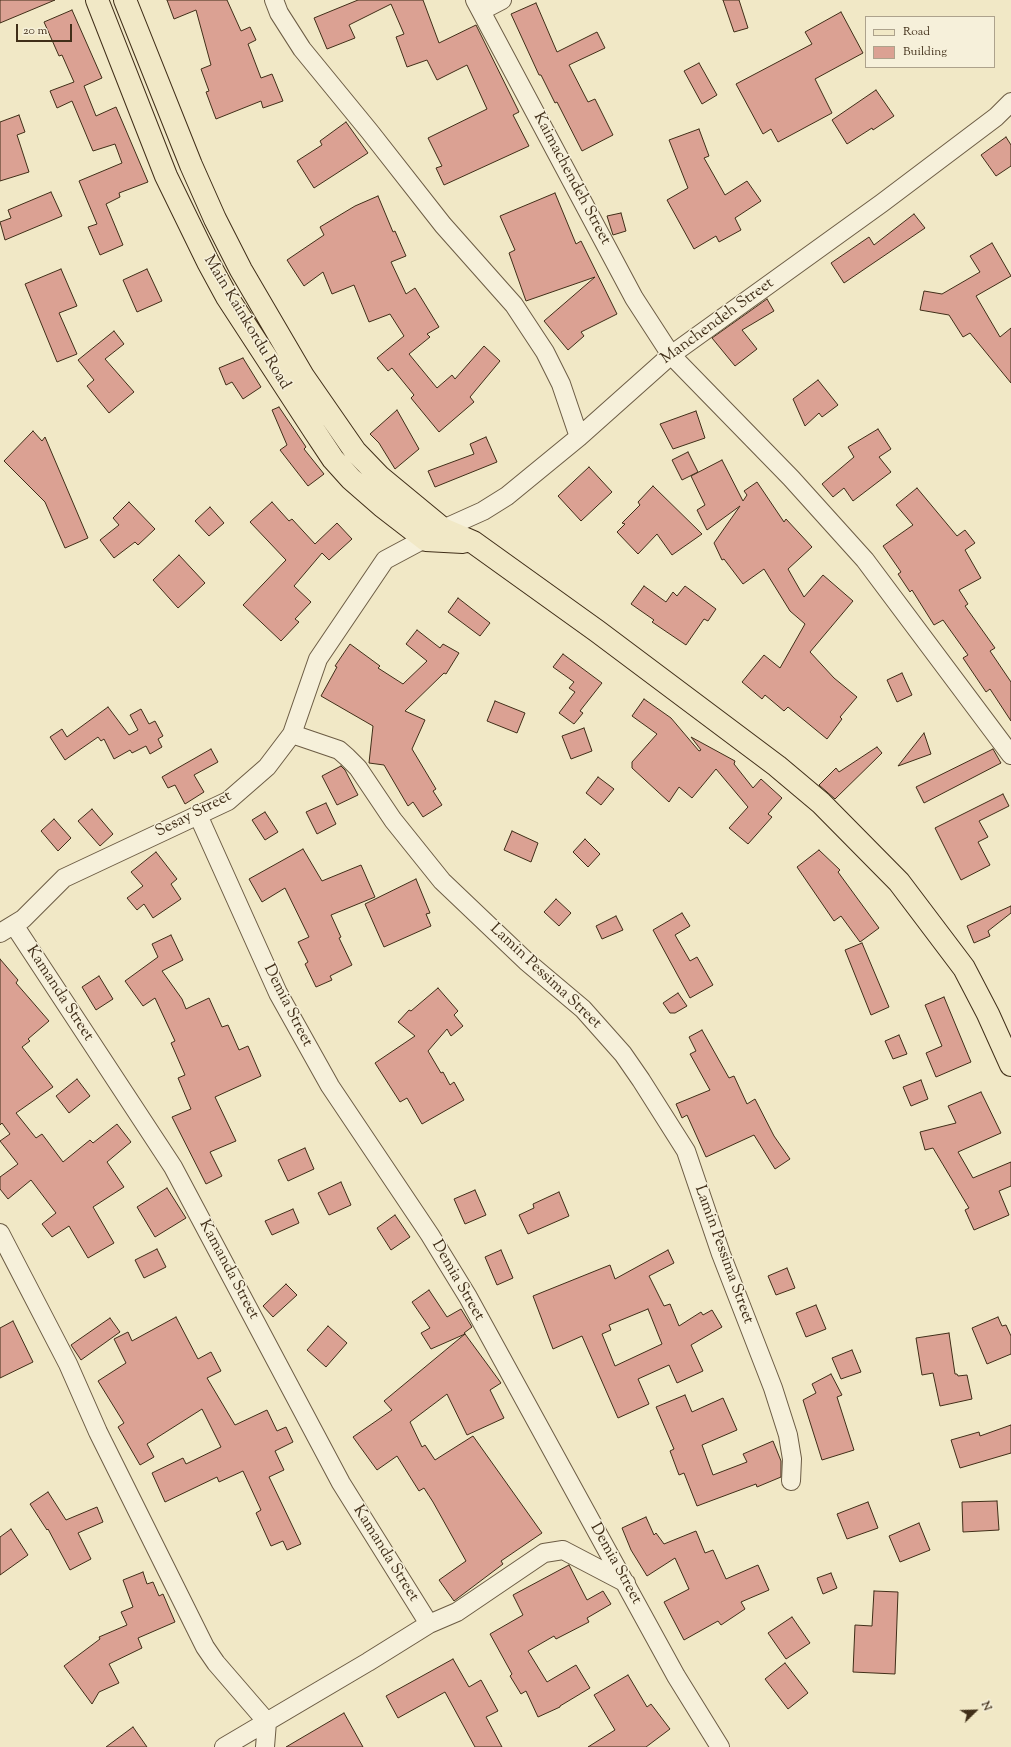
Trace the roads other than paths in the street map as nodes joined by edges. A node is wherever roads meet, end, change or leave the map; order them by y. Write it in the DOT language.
graph roads {
  1 [pos="97,0"];
  2 [pos="125,0"];
  3 [pos="274,0"];
  4 [pos="502,0"];
  5 [pos="478,5"];
  6 [pos="1011,102"];
  7 [pos="191,165"];
  8 [pos="166,176"];
  9 [pos="671,356"];
  10 [pos="579,437"];
  11 [pos="434,534"];
  12 [pos="292,734"];
  13 [pos="1011,755"];
  14 [pos="198,815"];
  15 [pos="7,929"];
  16 [pos="1011,1063"];
  17 [pos="0,1233"];
  18 [pos="790,1481"];
  19 [pos="626,1583"];
  20 [pos="429,1624"];
  21 [pos="267,1722"];
  22 [pos="224,1747"];
  23 [pos="265,1747"];
  24 [pos="720,1747"];
  1 -- 8 [label="main road, Main Kainkordu Road"];
  2 -- 7 [label="main road"];
  3 -- 10 [label="street"];
  4 -- 5 [label="street"];
  5 -- 9 [label="street, Kaimachendeh Street"];
  6 -- 9 [label="street, Manchendeh Street"];
  7 -- 8 [label="main road"];
  7 -- 11 [label="main road"];
  8 -- 11 [label="main road, Main Kainkordu Road"];
  9 -- 10 [label="street, Manchendeh Street"];
  9 -- 13 [label="street, Kaimachendeh Street"];
  10 -- 11 [label="street, Manchendeh Street"];
  11 -- 12 [label="street, Sesay Street"];
  11 -- 16 [label="main road"];
  12 -- 14 [label="street, Sesay Street"];
  12 -- 18 [label="street, Lamin Pessima Street"];
  14 -- 15 [label="street, Sesay Street"];
  14 -- 19 [label="street, Demia Street"];
  15 -- 20 [label="street, Kamanda Street"];
  17 -- 21 [label="street"];
  19 -- 20 [label="street"];
  19 -- 24 [label="street, Demia Street"];
  20 -- 21 [label="street"];
  21 -- 22 [label="street"];
  21 -- 23 [label="street"];
}
